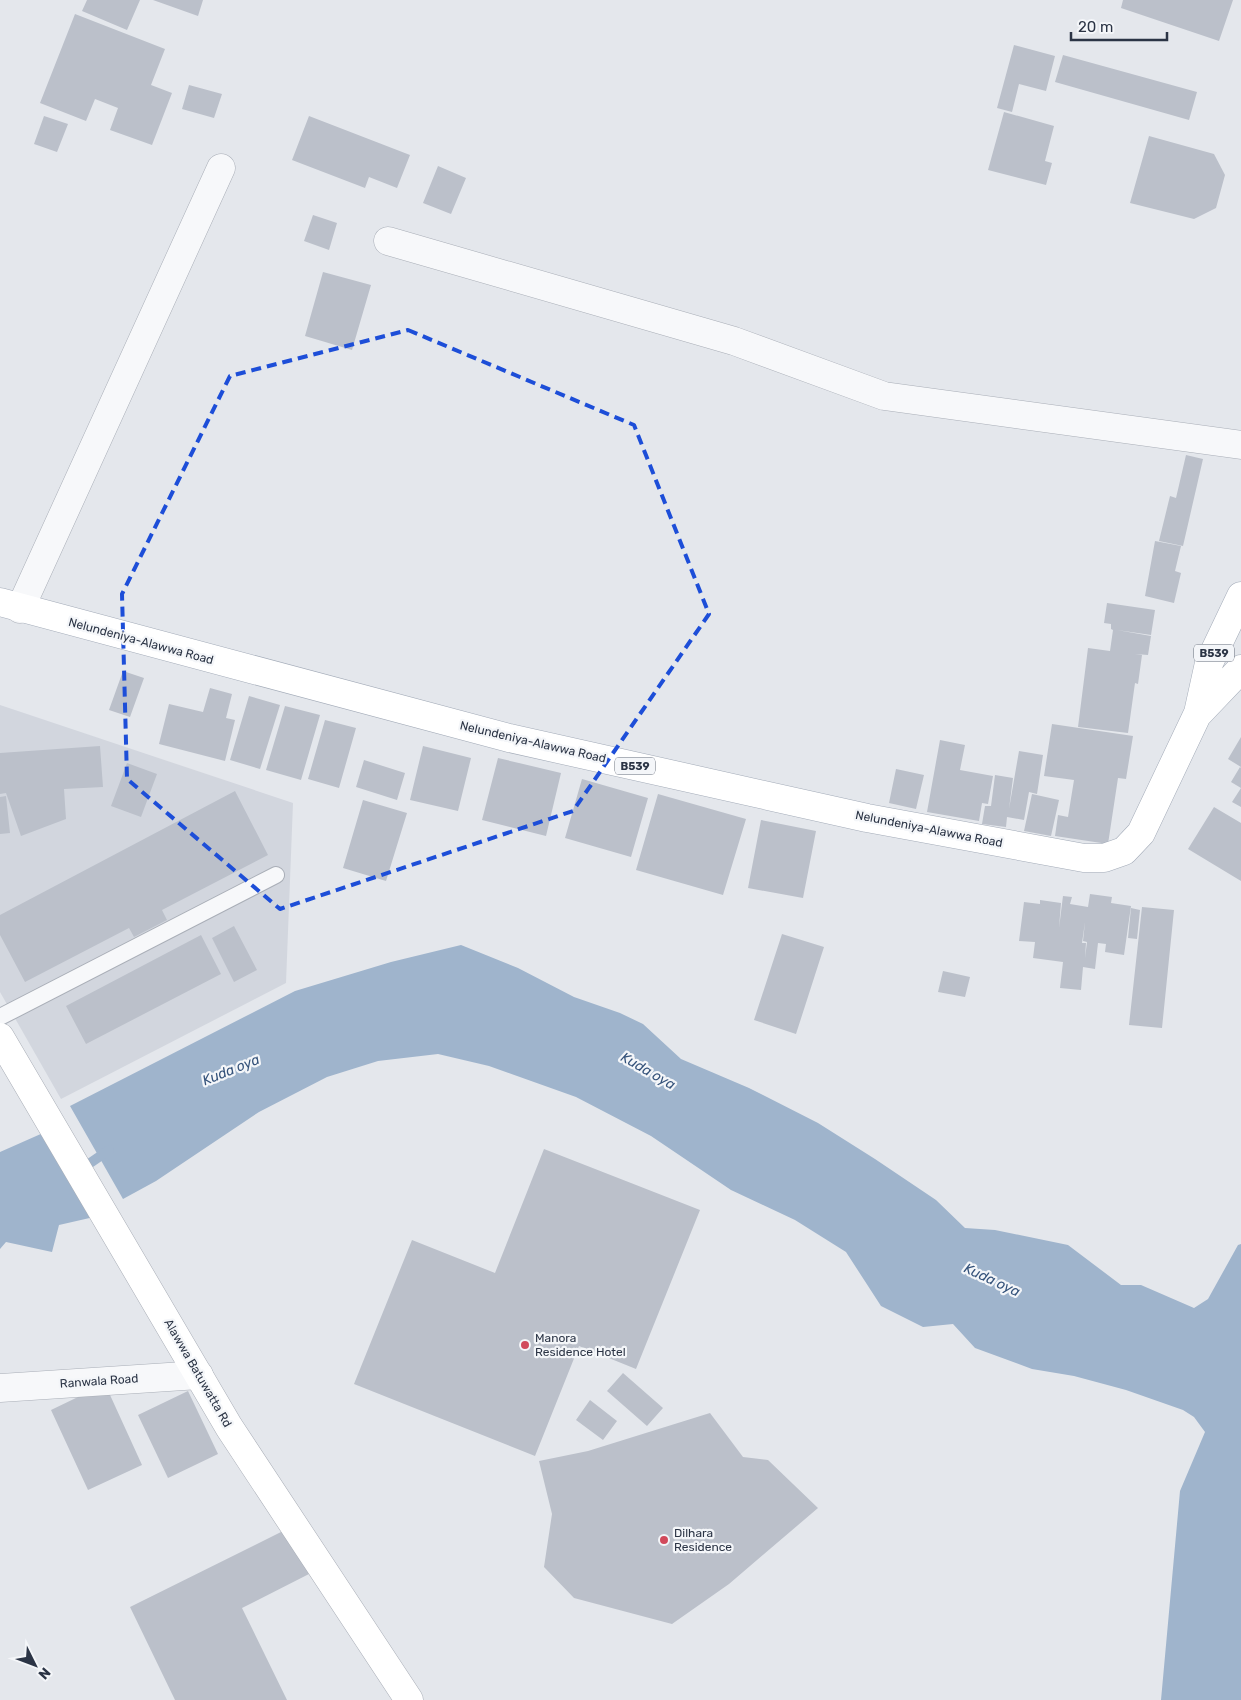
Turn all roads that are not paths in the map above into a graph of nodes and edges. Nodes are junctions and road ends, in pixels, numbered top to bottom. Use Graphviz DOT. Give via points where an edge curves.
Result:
graph roads {
  1 [pos="221,168"];
  2 [pos="388,241"];
  3 [pos="1241,445"];
  4 [pos="1241,596"];
  5 [pos="10,605"];
  6 [pos="1241,668"];
  7 [pos="1198,713"];
  8 [pos="276,875"];
  9 [pos="0,1017"];
  10 [pos="0,1037"];
  11 [pos="199,1375"];
  12 [pos="0,1388"];
  13 [pos="409,1700"];
  1 -- 5 [label="street"];
  2 -- 3 [label="street" via="734,341 884,396"];
  4 -- 7 [label="main road, Nelundeniya-Alawwa Road / B539" via="1209,663"];
  5 -- 7 [label="main road, Nelundeniya-Alawwa Road / B539" via="508,738 867,818 1084,858 1104,858 1124,851 1141,833"];
  6 -- 7 [label="main road, Nelundeniya-Alawwa Road / B539"];
  8 -- 9 [label="lane"];
  10 -- 11 [label="main road, Alawwa Batuwatta Rd"];
  11 -- 12 [label="street, Ranwala Road"];
  11 -- 13 [label="main road, Alawwa Batuwatta Rd" via="229,1427"];
}
